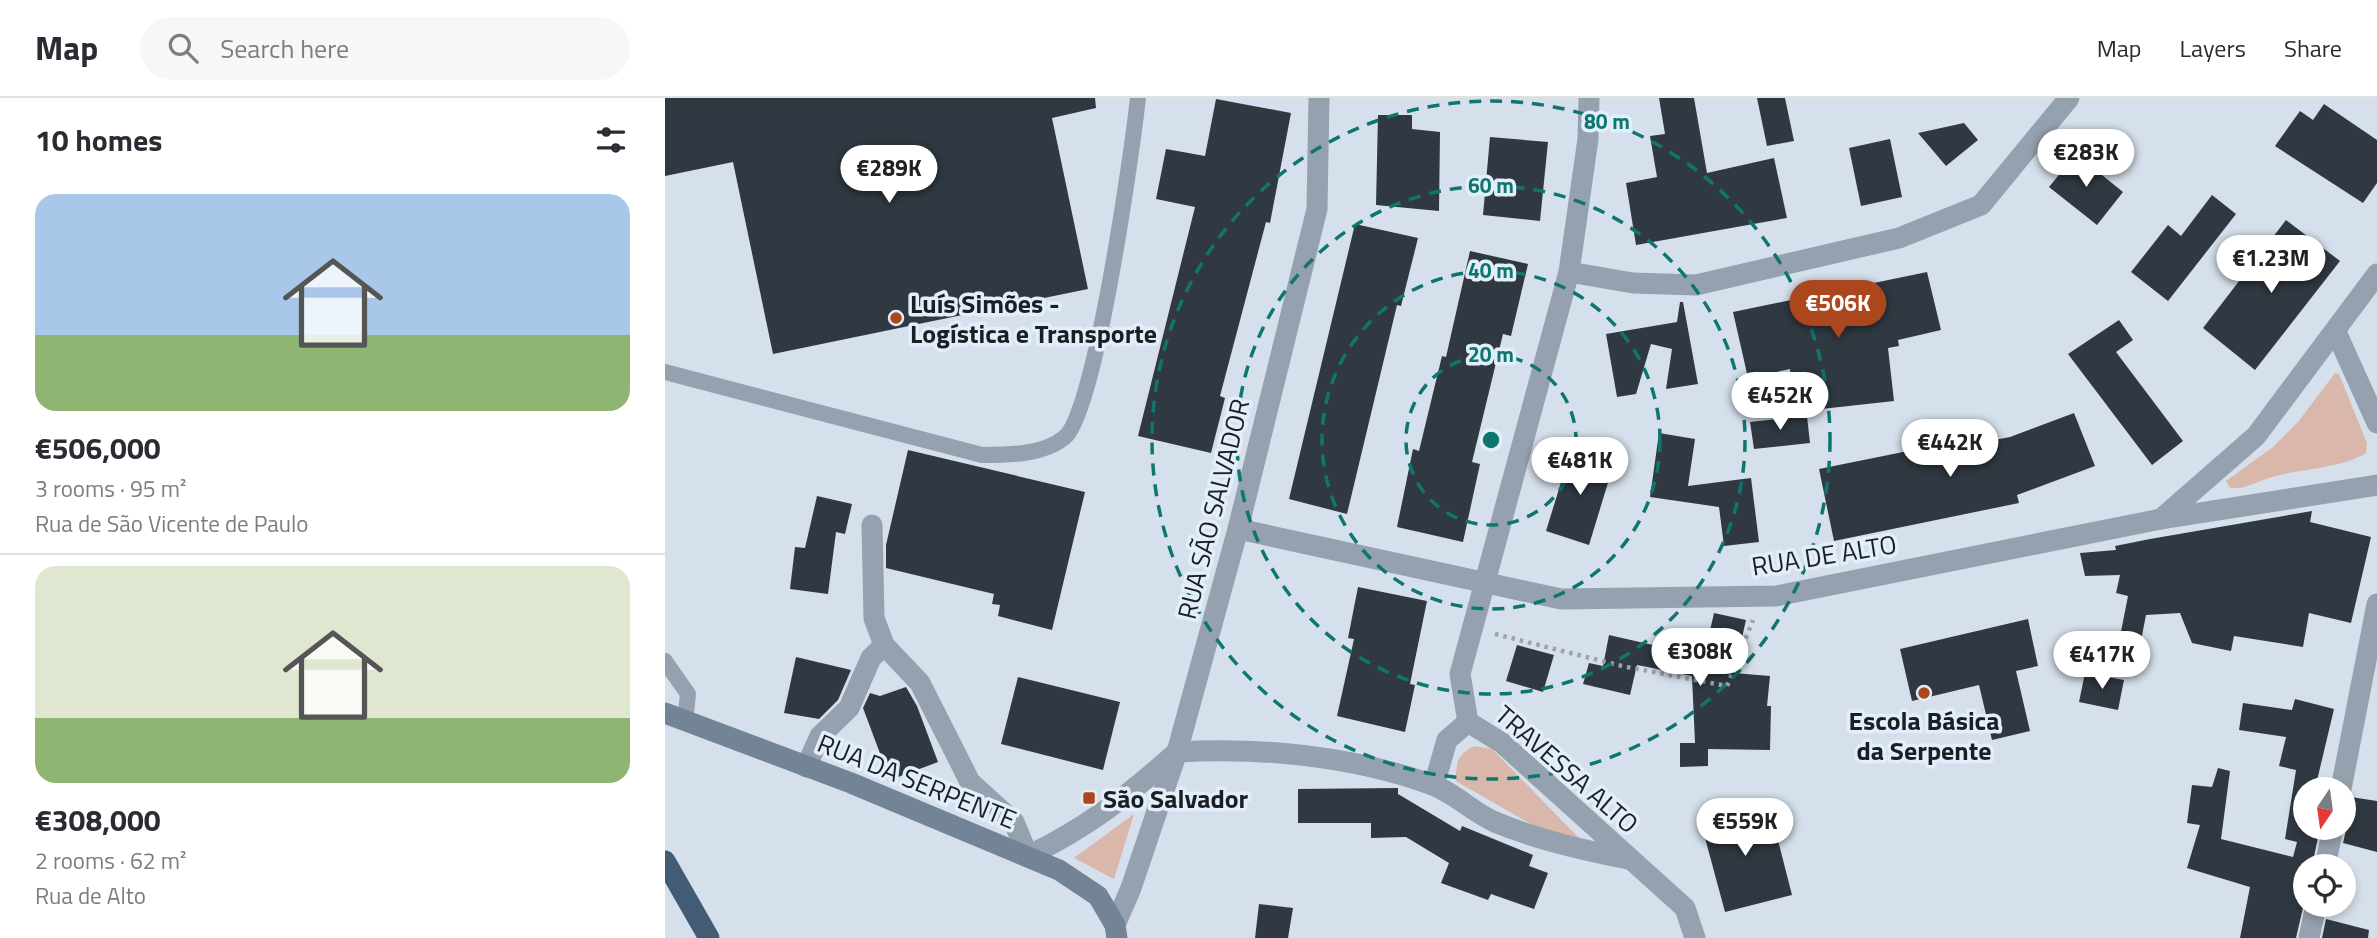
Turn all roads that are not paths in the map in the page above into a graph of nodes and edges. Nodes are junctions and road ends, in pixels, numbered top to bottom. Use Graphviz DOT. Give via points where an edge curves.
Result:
graph roads {
  1 [pos="1138,98"];
  2 [pos="1319,98"];
  3 [pos="1590,98"];
  4 [pos="2069,98"];
  5 [pos="1569,272"];
  6 [pos="2377,274"];
  7 [pos="2336,332"];
  8 [pos="665,372"];
  9 [pos="2377,423"];
  10 [pos="2377,485"];
  11 [pos="2161,519"];
  12 [pos="872,525"];
  13 [pos="1238,530"];
  14 [pos="1483,580"];
  15 [pos="2377,604"];
  16 [pos="884,645"];
  17 [pos="665,661"];
  18 [pos="675,717"];
  19 [pos="1468,722"];
  20 [pos="1177,752"];
  21 [pos="806,767"];
  22 [pos="2342,777"];
  23 [pos="1434,785"];
  24 [pos="1028,856"];
  25 [pos="1630,860"];
  26 [pos="665,862"];
  27 [pos="2313,917"];
  28 [pos="1116,931"];
  29 [pos="709,938"];
  30 [pos="1695,938"];
  31 [pos="2309,938"];
  1 -- 8 [label="lane" via="1111,271 1082,408 1065,437 1025,454 982,456"];
  2 -- 13 [label="street, RUA SÃO SALVADOR" via="1317,209"];
  3 -- 5 [label="street, TRAVESSA ALTO"];
  4 -- 5 [label="street" via="1980,205 1899,238 1696,285 1633,283"];
  5 -- 14 [label="street, TRAVESSA ALTO"];
  6 -- 7 [label="street"];
  7 -- 9 [label="street"];
  7 -- 11 [label="street" via="2256,436"];
  10 -- 11 [label="street, RUA DE ALTO"];
  11 -- 14 [label="street, RUA DE ALTO" via="1763,597 1561,599"];
  12 -- 16 [label="street" via="874,618"];
  13 -- 14 [label="street, RUA DE ALTO"];
  13 -- 20 [label="street, RUA SÃO SALVADOR"];
  14 -- 19 [label="street, TRAVESSA ALTO" via="1460,674"];
  15 -- 22 [label="street"];
  16 -- 21 [label="street" via="871,658 849,708 820,736"];
  16 -- 24 [label="street" via="920,684 970,782 1014,822"];
  17 -- 18 [label="lane" via="688,694"];
  18 -- 21 [label="street, RUA DA SERPENTE"];
  19 -- 23 [label="street, TRAVESSA ALTO" via="1447,740"];
  19 -- 25 [label="street, TRAVESSA ALTO" via="1502,743"];
  20 -- 23 [label="street" via="1220,749 1362,763"];
  20 -- 24 [label="street" via="1122,801 1076,832"];
  20 -- 28 [label="street, RUA SÃO SALVADOR"];
  21 -- 24 [label="street, RUA DA SERPENTE"];
  23 -- 25 [label="street" via="1492,821 1563,846"];
  24 -- 28 [label="street, RUA DA SERPENTE" via="1098,896"];
  25 -- 30 [label="street, TRAVESSA ALTO" via="1685,908"];
  26 -- 29 [label="highway"];
  27 -- 31 [label="street"];
}
